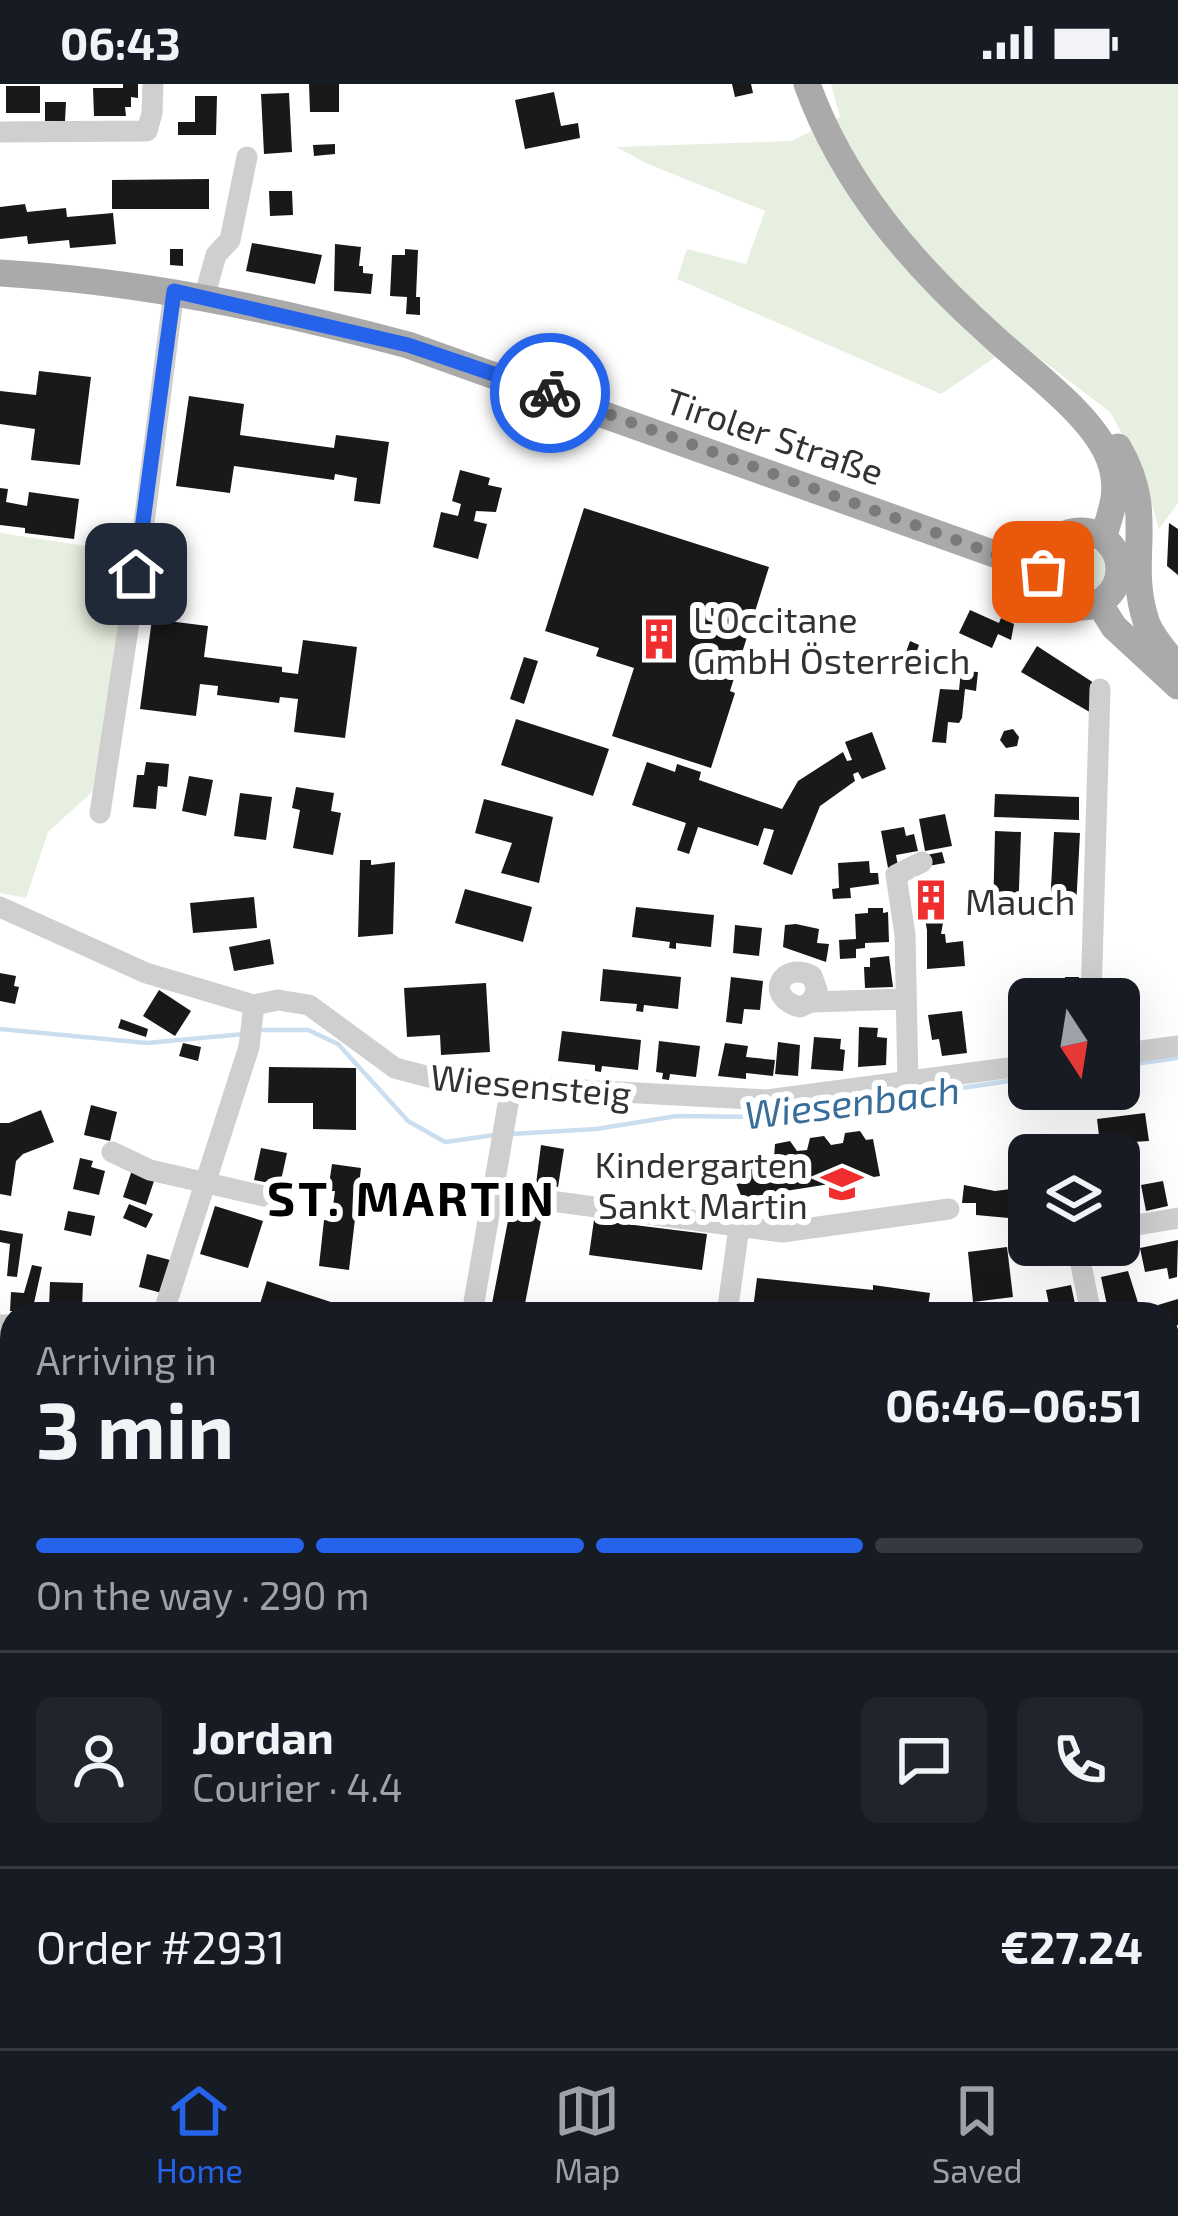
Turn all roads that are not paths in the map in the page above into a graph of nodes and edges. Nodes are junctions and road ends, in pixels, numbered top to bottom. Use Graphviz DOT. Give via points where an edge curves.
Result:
graph roads {
  1 [pos="153,84"];
  2 [pos="807,84"];
  3 [pos="0,132"];
  4 [pos="247,157"];
  5 [pos="0,273"];
  6 [pos="174,291"];
  7 [pos="204,298"];
  8 [pos="1069,406"];
  9 [pos="1103,538"];
  10 [pos="1043,564"];
  11 [pos="1099,603"];
  12 [pos="1178,667"];
  13 [pos="1178,686"];
  14 [pos="1100,688"];
  15 [pos="100,813"];
  16 [pos="922,862"];
  17 [pos="0,907"];
  18 [pos="1092,978"];
  19 [pos="905,999"];
  20 [pos="811,1001"];
  21 [pos="254,1013"];
  22 [pos="1178,1046"];
  23 [pos="1140,1051"];
  24 [pos="1008,1068"];
  25 [pos="908,1084"];
  26 [pos="511,1087"];
  27 [pos="112,1153"];
  28 [pos="206,1183"];
  29 [pos="491,1193"];
  30 [pos="281,1200"];
  31 [pos="949,1209"];
  32 [pos="1178,1218"];
  33 [pos="1140,1224"];
  34 [pos="739,1227"];
  35 [pos="1081,1266"];
  36 [pos="168,1302"];
  37 [pos="474,1302"];
  38 [pos="729,1302"];
  39 [pos="1089,1302"];
  1 -- 3 [label="street" via="147,131"];
  2 -- 8 [label="main road" via="860,191 928,275"];
  4 -- 7 [label="street" via="230,240 216,254"];
  5 -- 6 [label="main road, Tiroler Straße"];
  6 -- 7 [label="main road, Tiroler Straße"];
  6 -- 15 [label="street"];
  7 -- 10 [label="main road, Tiroler Straße" via="408,345 1003,557"];
  8 -- 9 [label="main road" via="1108,454 1115,478 1116,504"];
  8 -- 12 [label="main road" via="1082,404 1102,421 1134,476 1147,625"];
  9 -- 10 [label="main road" via="1068,533"];
  9 -- 11 [label="main road" via="1119,569"];
  10 -- 11 [label="main road" via="1048,588 1063,602"];
  11 -- 13 [label="main road"];
  14 -- 18 [label="street"];
  16 -- 19 [label="street" via="896,875"];
  17 -- 21 [label="street, Wiesensteig"];
  19 -- 20 [label="street"];
  19 -- 25 [label="street"];
  21 -- 26 [label="street, Wiesensteig" via="278,1000 309,1005 395,1068"];
  21 -- 28 [label="street"];
  22 -- 23 [label="street"];
  24 -- 25 [label="street, Wiesensteig"];
  25 -- 26 [label="street, Wiesensteig" via="767,1100"];
  26 -- 29 [label="street"];
  27 -- 28 [label="street"];
  28 -- 30 [label="street"];
  28 -- 36 [label="street"];
  29 -- 34 [label="street"];
  29 -- 37 [label="street"];
  31 -- 34 [label="street" via="782,1232"];
  32 -- 33 [label="street"];
  34 -- 38 [label="street"];
  35 -- 39 [label="street"];
}
